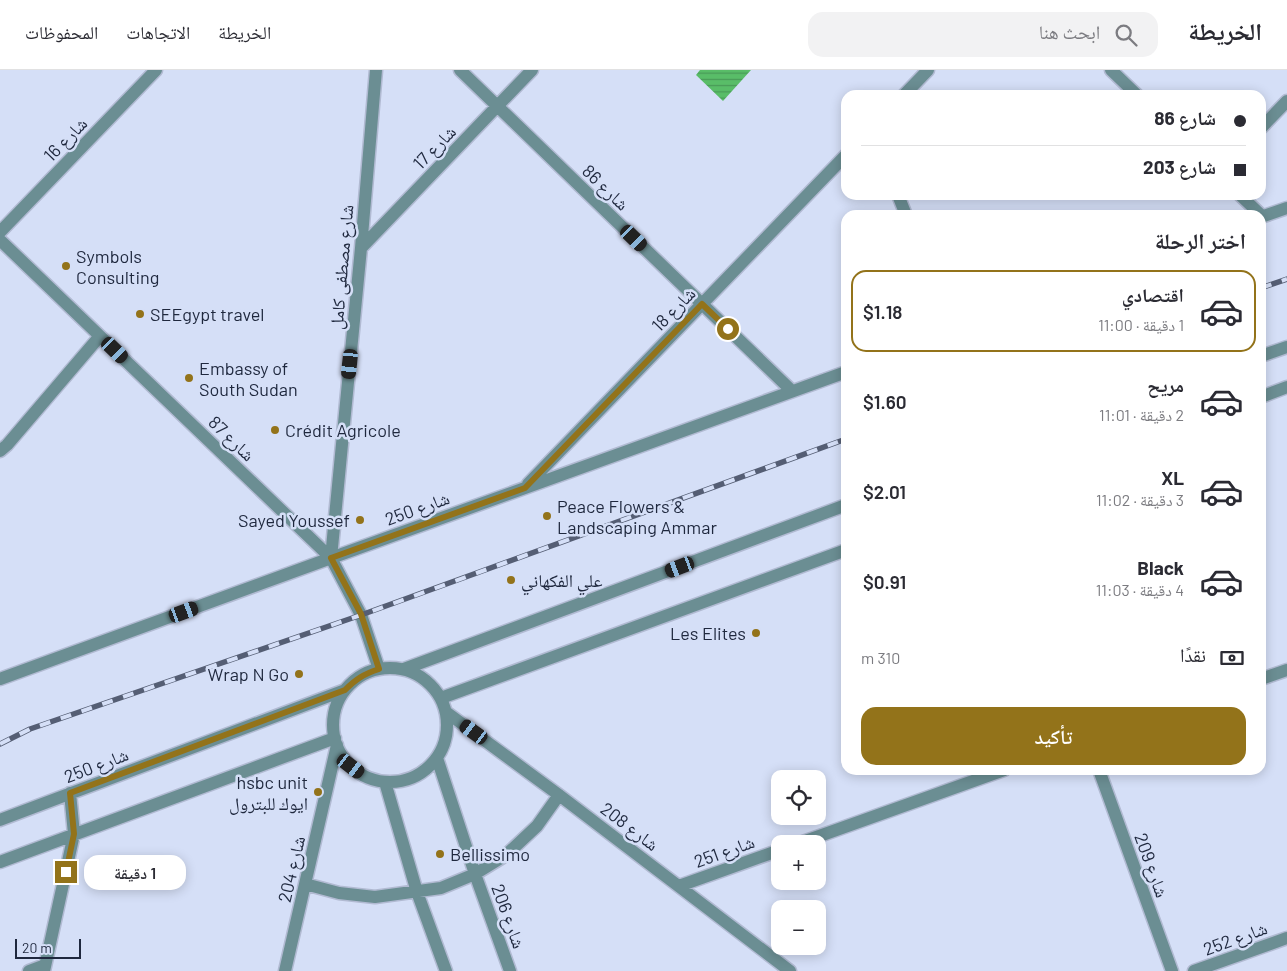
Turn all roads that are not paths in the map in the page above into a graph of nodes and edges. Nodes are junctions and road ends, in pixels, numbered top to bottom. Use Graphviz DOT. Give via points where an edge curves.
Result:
graph roads {
  1 [pos="156,70"];
  2 [pos="376,70"];
  3 [pos="460,70"];
  4 [pos="532,70"];
  5 [pos="928,70"];
  6 [pos="1111,70"];
  7 [pos="909,90"];
  8 [pos="1132,90"];
  9 [pos="1287,101"];
  10 [pos="497,106"];
  11 [pos="1266,123"];
  12 [pos="841,160"];
  13 [pos="1245,200"];
  14 [pos="1287,208"];
  15 [pos="1255,210"];
  16 [pos="1266,214"];
  17 [pos="0,232"];
  18 [pos="0,240"];
  19 [pos="361,248"];
  20 [pos="702,304"];
  21 [pos="100,336"];
  22 [pos="1287,347"];
  23 [pos="1266,354"];
  24 [pos="841,374"];
  25 [pos="1287,387"];
  26 [pos="792,391"];
  27 [pos="1266,395"];
  28 [pos="0,451"];
  29 [pos="525,488"];
  30 [pos="841,507"];
  31 [pos="841,552"];
  32 [pos="331,558"];
  33 [pos="379,669"];
  34 [pos="404,669"];
  35 [pos="1287,670"];
  36 [pos="1266,677"];
  37 [pos="0,679"];
  38 [pos="345,690"];
  39 [pos="441,698"];
  40 [pos="446,712"];
  41 [pos="336,741"];
  42 [pos="437,758"];
  43 [pos="990,775"];
  44 [pos="1101,775"];
  45 [pos="385,782"];
  46 [pos="70,793"];
  47 [pos="559,795"];
  48 [pos="0,820"];
  49 [pos="74,834"];
  50 [pos="822,835"];
  51 [pos="771,853"];
  52 [pos="0,862"];
  53 [pos="474,874"];
  54 [pos="305,884"];
  55 [pos="679,886"];
  56 [pos="417,892"];
  57 [pos="1287,938"];
  58 [pos="45,968"];
  59 [pos="29,971"];
  60 [pos="285,971"];
  61 [pos="446,971"];
  62 [pos="510,971"];
  63 [pos="790,971"];
  64 [pos="1172,971"];
  65 [pos="1194,971"];
  1 -- 17 [label="street, شارع 16"];
  2 -- 19 [label="street, شارع مصطفى كامل"];
  3 -- 10 [label="street, شارع 86"];
  4 -- 10 [label="street, شارع 17"];
  5 -- 7 [label="street"];
  6 -- 8 [label="street"];
  9 -- 11 [label="street"];
  10 -- 19 [label="street, شارع 17"];
  10 -- 20 [label="street, شارع 86"];
  12 -- 20 [label="street, شارع 18"];
  13 -- 15 [label="street"];
  14 -- 16 [label="street"];
  18 -- 21 [label="street, شارع 87"];
  19 -- 32 [label="street, شارع مصطفى كامل"];
  20 -- 26 [label="street, شارع 86"];
  20 -- 29 [label="street, شارع 18"];
  21 -- 28 [label="street"];
  21 -- 32 [label="street, شارع 87"];
  22 -- 23 [label="street"];
  24 -- 26 [label="street, شارع 250"];
  25 -- 27 [label="street"];
  26 -- 29 [label="street, شارع 250"];
  29 -- 32 [label="street, شارع 250"];
  30 -- 34 [label="street"];
  31 -- 39 [label="street"];
  32 -- 33 [label="street, شارع 87" via="361,614"];
  32 -- 37 [label="street, شارع 250"];
  33 -- 34 [label="street"];
  33 -- 38 [label="street" via="366,673"];
  34 -- 39 [label="street" via="422,677"];
  35 -- 36 [label="street"];
  38 -- 41 [label="street" via="337,705 334,722"];
  38 -- 46 [label="street, شارع 250"];
  39 -- 40 [label="street"];
  40 -- 42 [label="street" via="446,736"];
  40 -- 47 [label="street, شارع 208"];
  41 -- 45 [label="street" via="351,766 361,774"];
  41 -- 49 [label="street"];
  41 -- 54 [label="street, شارع 204"];
  42 -- 45 [label="street" via="414,777"];
  42 -- 53 [label="street, شارع 206"];
  43 -- 50 [label="street"];
  44 -- 64 [label="street, شارع 209"];
  45 -- 56 [label="street"];
  46 -- 48 [label="street, شارع 250"];
  46 -- 49 [label="street"];
  47 -- 53 [label="street" via="537,826 506,854"];
  47 -- 55 [label="street, شارع 208"];
  49 -- 52 [label="street"];
  49 -- 58 [label="street"];
  51 -- 55 [label="street, شارع 251"];
  53 -- 56 [label="street" via="441,888"];
  53 -- 62 [label="street, شارع 206"];
  54 -- 56 [label="street" via="339,894 375,897"];
  54 -- 60 [label="street, شارع 204"];
  55 -- 63 [label="street, شارع 208"];
  56 -- 61 [label="street"];
  57 -- 65 [label="street, شارع 252"];
  58 -- 59 [label="street"];
}
